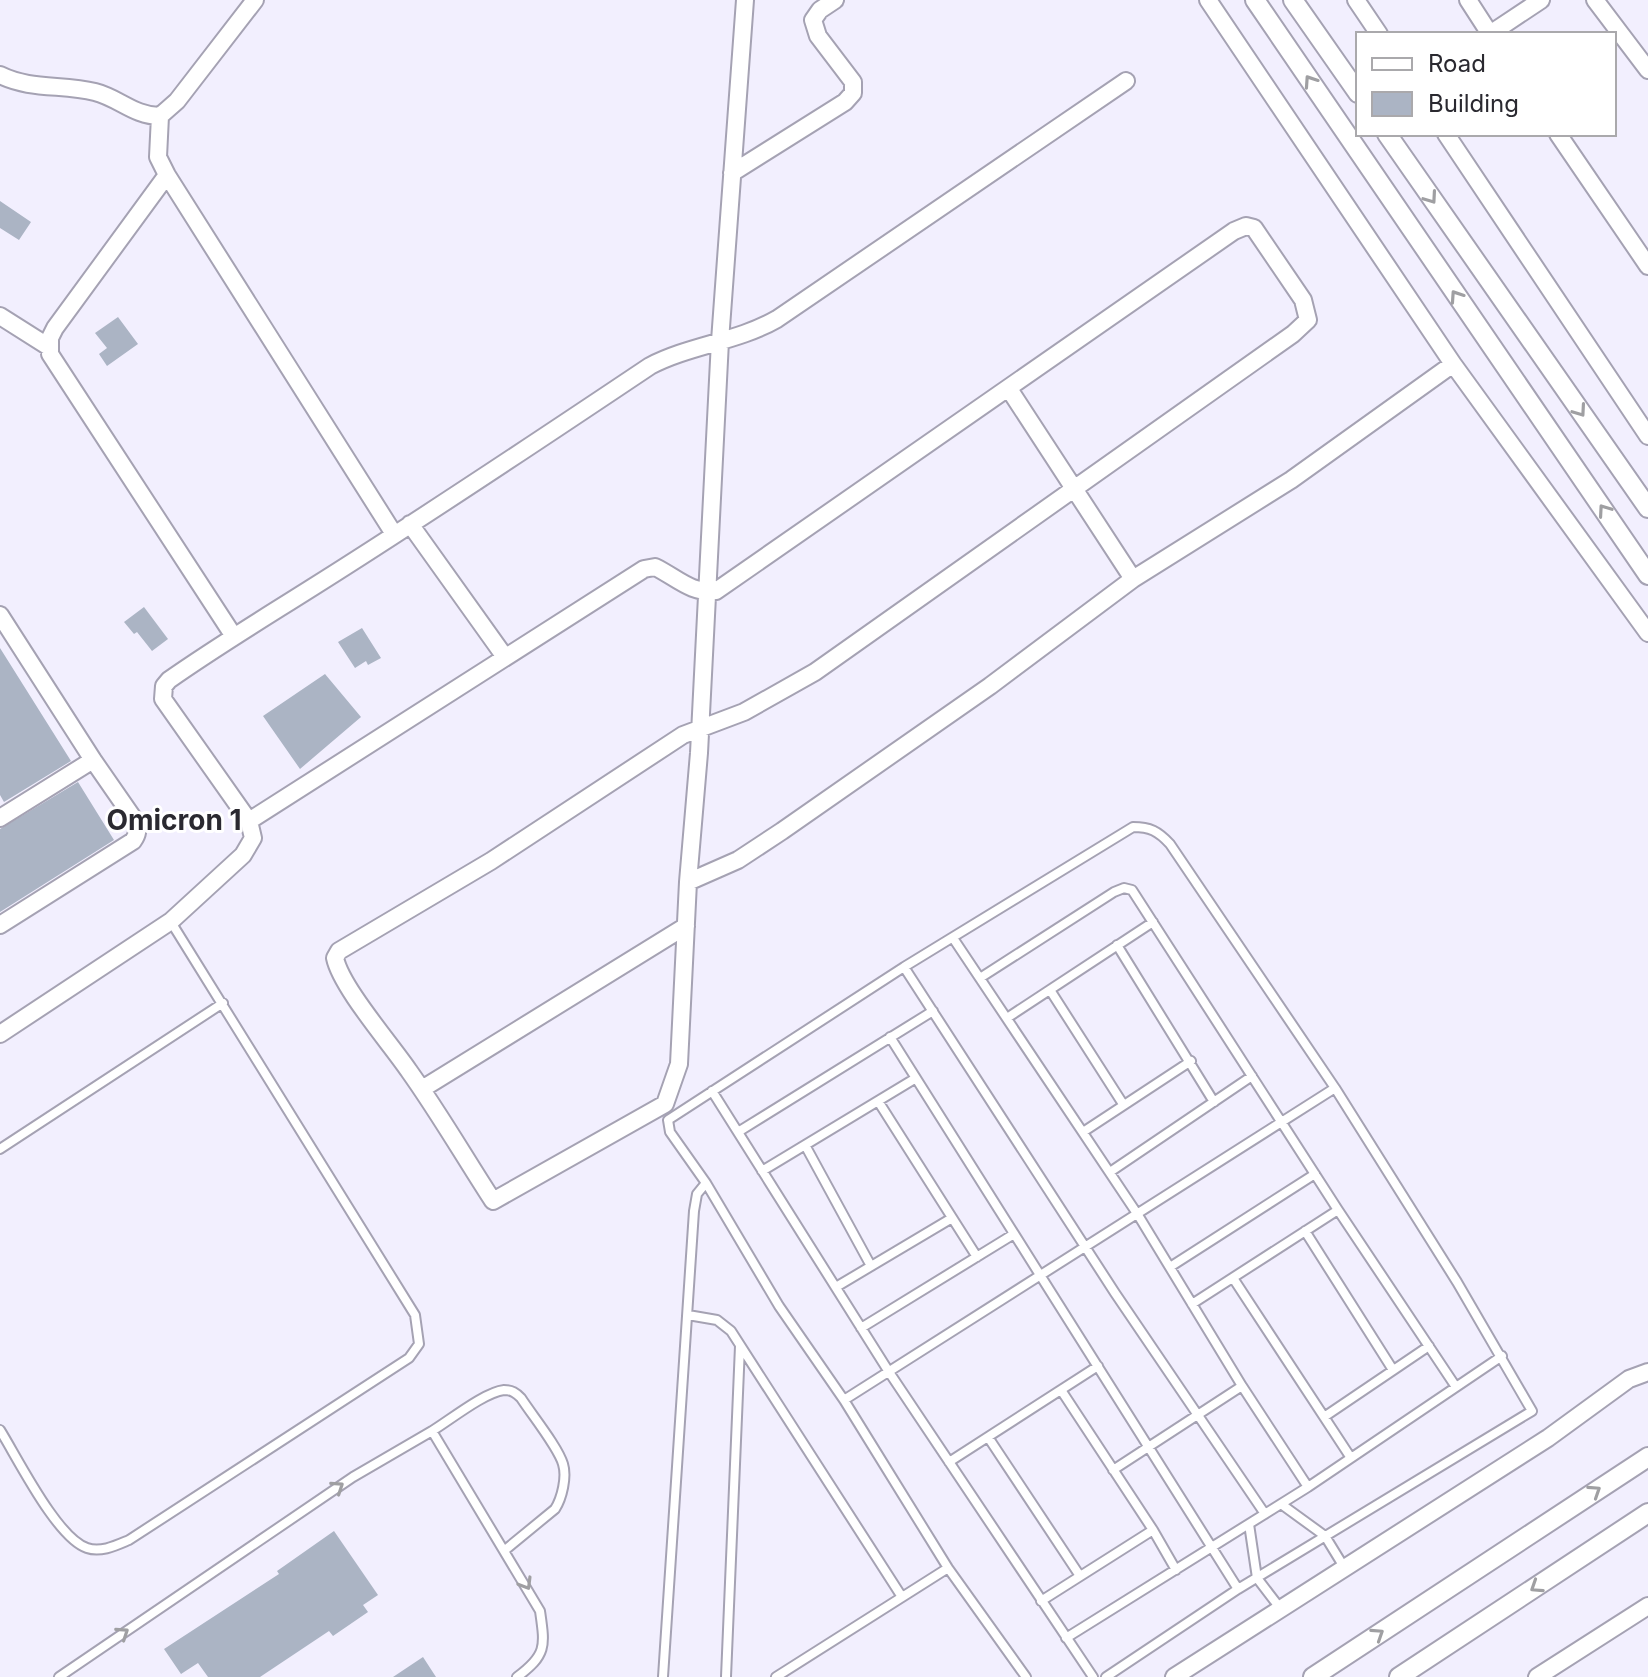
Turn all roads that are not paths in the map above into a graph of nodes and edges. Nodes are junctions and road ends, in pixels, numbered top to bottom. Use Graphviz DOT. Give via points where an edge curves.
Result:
graph roads {
  1 [pos="255,0"];
  2 [pos="745,0"];
  3 [pos="835,0"];
  4 [pos="1208,0"];
  5 [pos="1255,0"];
  6 [pos="1293,0"];
  7 [pos="1356,0"];
  8 [pos="1468,0"];
  9 [pos="1541,0"];
  10 [pos="1595,0"];
  11 [pos="1378,32"];
  12 [pos="1489,32"];
  13 [pos="1493,32"];
  14 [pos="1648,70"];
  15 [pos="0,75"];
  16 [pos="1126,81"];
  17 [pos="1356,90"];
  18 [pos="160,116"];
  19 [pos="1388,136"];
  20 [pos="1447,136"];
  21 [pos="1559,136"];
  22 [pos="732,173"];
  23 [pos="167,175"];
  24 [pos="1648,266"];
  25 [pos="0,316"];
  26 [pos="720,341"];
  27 [pos="49,347"];
  28 [pos="1453,364"];
  29 [pos="1009,389"];
  30 [pos="1648,436"];
  31 [pos="1073,488"];
  32 [pos="1648,508"];
  33 [pos="410,524"];
  34 [pos="394,534"];
  35 [pos="1648,575"];
  36 [pos="1133,579"];
  37 [pos="706,592"];
  38 [pos="0,615"];
  39 [pos="1648,633"];
  40 [pos="233,635"];
  41 [pos="505,657"];
  42 [pos="698,728"];
  43 [pos="93,760"];
  44 [pos="1,814"];
  45 [pos="249,821"];
  46 [pos="688,882"];
  47 [pos="171,921"];
  48 [pos="1153,922"];
  49 [pos="0,925"];
  50 [pos="686,926"];
  51 [pos="953,938"];
  52 [pos="1117,945"];
  53 [pos="904,967"];
  54 [pos="980,978"];
  55 [pos="1050,990"];
  56 [pos="223,1003"];
  57 [pos="933,1011"];
  58 [pos="1007,1018"];
  59 [pos="0,1034"];
  60 [pos="890,1037"];
  61 [pos="1191,1061"];
  62 [pos="1252,1076"];
  63 [pos="916,1078"];
  64 [pos="1335,1088"];
  65 [pos="422,1089"];
  66 [pos="712,1091"];
  67 [pos="878,1101"];
  68 [pos="1214,1102"];
  69 [pos="1123,1104"];
  70 [pos="1282,1122"];
  71 [pos="738,1132"];
  72 [pos="1083,1132"];
  73 [pos="805,1145"];
  74 [pos="0,1149"];
  75 [pos="762,1171"];
  76 [pos="1110,1172"];
  77 [pos="1315,1174"];
  78 [pos="706,1183"];
  79 [pos="1338,1210"];
  80 [pos="1138,1215"];
  81 [pos="952,1218"];
  82 [pos="1305,1231"];
  83 [pos="1014,1234"];
  84 [pos="1088,1247"];
  85 [pos="977,1257"];
  86 [pos="871,1266"];
  87 [pos="1170,1267"];
  88 [pos="1041,1277"];
  89 [pos="1233,1278"];
  90 [pos="836,1287"];
  91 [pos="1192,1304"];
  92 [pos="688,1315"];
  93 [pos="861,1328"];
  94 [pos="740,1346"];
  95 [pos="1429,1346"];
  96 [pos="1502,1356"];
  97 [pos="1098,1366"];
  98 [pos="1393,1370"];
  99 [pos="889,1372"];
  100 [pos="1648,1372"];
  101 [pos="1242,1386"];
  102 [pos="1456,1387"];
  103 [pos="1061,1390"];
  104 [pos="844,1400"];
  105 [pos="1198,1417"];
  106 [pos="1324,1417"];
  107 [pos="0,1430"];
  108 [pos="432,1431"];
  109 [pos="988,1437"];
  110 [pos="1149,1447"];
  111 [pos="1648,1457"];
  112 [pos="1351,1458"];
  113 [pos="949,1462"];
  114 [pos="1113,1470"];
  115 [pos="1308,1487"];
  116 [pos="1281,1504"];
  117 [pos="1648,1513"];
  118 [pos="1265,1514"];
  119 [pos="1249,1524"];
  120 [pos="1153,1530"];
  121 [pos="1325,1536"];
  122 [pos="1212,1548"];
  123 [pos="505,1550"];
  124 [pos="1344,1567"];
  125 [pos="948,1568"];
  126 [pos="1176,1570"];
  127 [pos="1080,1576"];
  128 [pos="1257,1578"];
  129 [pos="1238,1589"];
  130 [pos="902,1597"];
  131 [pos="1041,1601"];
  132 [pos="1648,1606"];
  133 [pos="1280,1608"];
  134 [pos="1066,1638"];
  135 [pos="59,1677"];
  136 [pos="517,1677"];
  137 [pos="663,1677"];
  138 [pos="726,1677"];
  139 [pos="776,1677"];
  140 [pos="1026,1677"];
  141 [pos="1093,1677"];
  142 [pos="1106,1677"];
  143 [pos="1174,1677"];
  144 [pos="1313,1677"];
  145 [pos="1399,1677"];
  146 [pos="1537,1677"];
  1 -- 18 [label="street" via="185,92"];
  2 -- 22 [label="street"];
  3 -- 22 [label="street" via="813,20 818,36 853,82 853,93"];
  4 -- 28 [label="street"];
  35 -- 5 [label="street, one-way"];
  6 -- 17 [label="street"];
  7 -- 11 [label="street"];
  8 -- 12 [label="street"];
  9 -- 13 [label="street"];
  10 -- 14 [label="street"];
  15 -- 18 [label="street" via="17,82 93,91 136,112"];
  16 -- 26 [label="street" via="777,319"];
  18 -- 23 [label="street" via="158,157"];
  19 -- 32 [label="street, one-way"];
  20 -- 30 [label="street"];
  21 -- 24 [label="street"];
  22 -- 26 [label="street"];
  23 -- 27 [label="street" via="55,328"];
  23 -- 34 [label="street"];
  25 -- 27 [label="street"];
  26 -- 33 [label="street" via="650,366"];
  26 -- 37 [label="street"];
  27 -- 40 [label="street"];
  28 -- 36 [label="street" via="1291,480"];
  28 -- 39 [label="street"];
  29 -- 31 [label="street"];
  29 -- 31 [label="street" via="1246,226 1254,228 1303,300 1308,320 1293,334"];
  29 -- 37 [label="street" via="716,591"];
  31 -- 36 [label="street"];
  31 -- 42 [label="street" via="815,672 744,712"];
  33 -- 34 [label="street"];
  33 -- 41 [label="street"];
  34 -- 40 [label="street"];
  36 -- 46 [label="street" via="794,823 738,860"];
  37 -- 41 [label="street" via="655,567 644,569"];
  37 -- 42 [label="street"];
  38 -- 43 [label="street"];
  40 -- 45 [label="street" via="169,680 162,693"];
  41 -- 45 [label="street"];
  42 -- 46 [label="street"];
  42 -- 65 [label="street" via="445,890 339,951 336,966"];
  43 -- 44 [label="street"];
  43 -- 49 [label="street" via="136,822 137,835"];
  45 -- 47 [label="street" via="253,838 243,855"];
  46 -- 50 [label="street"];
  47 -- 56 [label="lane"];
  47 -- 59 [label="street"];
  48 -- 52 [label="lane"];
  48 -- 54 [label="lane" via="1132,890 1124,888"];
  48 -- 62 [label="lane"];
  50 -- 65 [label="street"];
  50 -- 65 [label="street" via="679,1064 665,1104 493,1201"];
  51 -- 53 [label="lane"];
  51 -- 54 [label="lane"];
  51 -- 64 [label="lane" via="1133,827 1148,827 1170,844"];
  52 -- 55 [label="lane"];
  52 -- 61 [label="lane"];
  53 -- 57 [label="lane"];
  53 -- 66 [label="lane"];
  54 -- 58 [label="lane"];
  55 -- 58 [label="lane"];
  55 -- 69 [label="lane"];
  56 -- 74 [label="lane"];
  56 -- 107 [label="lane" via="415,1315 419,1344 409,1358 129,1540 107,1548 88,1549 64,1534"];
  57 -- 60 [label="lane"];
  57 -- 84 [label="lane"];
  58 -- 72 [label="lane"];
  60 -- 63 [label="lane"];
  60 -- 71 [label="lane"];
  61 -- 68 [label="lane"];
  61 -- 69 [label="lane"];
  62 -- 68 [label="lane"];
  62 -- 70 [label="lane"];
  63 -- 67 [label="lane"];
  63 -- 83 [label="lane"];
  64 -- 70 [label="lane"];
  64 -- 96 [label="lane"];
  66 -- 71 [label="lane"];
  66 -- 78 [label="lane" via="671,1117 668,1126"];
  67 -- 73 [label="lane"];
  67 -- 81 [label="lane"];
  68 -- 76 [label="lane"];
  69 -- 72 [label="lane"];
  70 -- 77 [label="lane"];
  70 -- 80 [label="lane"];
  71 -- 75 [label="lane"];
  72 -- 76 [label="lane"];
  73 -- 75 [label="lane"];
  73 -- 86 [label="lane"];
  75 -- 90 [label="lane"];
  76 -- 80 [label="lane"];
  77 -- 79 [label="lane"];
  77 -- 87 [label="lane"];
  78 -- 92 [label="lane" via="695,1201"];
  78 -- 104 [label="lane" via="779,1306"];
  79 -- 82 [label="lane"];
  79 -- 95 [label="lane"];
  80 -- 84 [label="lane"];
  80 -- 87 [label="lane"];
  81 -- 85 [label="lane"];
  81 -- 86 [label="lane"];
  82 -- 89 [label="lane"];
  82 -- 98 [label="lane"];
  83 -- 85 [label="lane"];
  83 -- 88 [label="lane"];
  84 -- 88 [label="lane"];
  84 -- 105 [label="lane"];
  85 -- 93 [label="lane"];
  86 -- 90 [label="lane"];
  87 -- 91 [label="lane"];
  88 -- 97 [label="lane"];
  88 -- 99 [label="lane"];
  89 -- 91 [label="lane"];
  89 -- 106 [label="lane"];
  90 -- 93 [label="lane"];
  91 -- 101 [label="lane"];
  92 -- 94 [label="lane" via="725,1325"];
  92 -- 137 [label="lane"];
  93 -- 99 [label="lane"];
  94 -- 130 [label="lane"];
  94 -- 138 [label="lane"];
  95 -- 98 [label="lane"];
  95 -- 102 [label="lane"];
  96 -- 102 [label="lane"];
  96 -- 121 [label="lane" via="1532,1411"];
  97 -- 103 [label="lane"];
  97 -- 110 [label="lane"];
  98 -- 106 [label="lane"];
  99 -- 104 [label="lane"];
  99 -- 113 [label="lane"];
  100 -- 124 [label="street" via="1629,1379 1548,1438"];
  101 -- 105 [label="lane"];
  101 -- 115 [label="lane"];
  102 -- 112 [label="lane"];
  103 -- 109 [label="lane"];
  103 -- 114 [label="lane"];
  104 -- 125 [label="lane"];
  105 -- 110 [label="lane"];
  105 -- 118 [label="lane"];
  106 -- 112 [label="lane"];
  108 -- 123 [label="lane"];
  108 -- 123 [label="lane" via="492,1394 513,1391 563,1463 555,1509"];
  135 -- 108 [label="lane, one-way" via="353,1477"];
  109 -- 113 [label="lane"];
  109 -- 127 [label="lane"];
  110 -- 114 [label="lane"];
  110 -- 122 [label="lane"];
  144 -- 111 [label="street, one-way"];
  112 -- 115 [label="lane"];
  113 -- 131 [label="lane"];
  114 -- 120 [label="lane"];
  115 -- 116 [label="lane"];
  116 -- 118 [label="lane"];
  116 -- 121 [label="lane"];
  117 -- 145 [label="street, one-way"];
  118 -- 119 [label="lane"];
  119 -- 122 [label="lane"];
  119 -- 128 [label="lane"];
  120 -- 126 [label="lane"];
  120 -- 127 [label="lane"];
  121 -- 124 [label="lane"];
  121 -- 128 [label="lane"];
  122 -- 126 [label="lane"];
  122 -- 129 [label="lane"];
  123 -- 136 [label="lane, one-way" via="540,1611 544,1640 537,1663"];
  124 -- 133 [label="street"];
  125 -- 130 [label="lane"];
  125 -- 140 [label="lane"];
  126 -- 134 [label="lane"];
  127 -- 131 [label="lane"];
  128 -- 129 [label="lane"];
  128 -- 133 [label="lane"];
  129 -- 142 [label="lane"];
  130 -- 139 [label="lane"];
  131 -- 134 [label="lane"];
  132 -- 146 [label="street"];
  133 -- 143 [label="street"];
  134 -- 141 [label="lane"];
}
